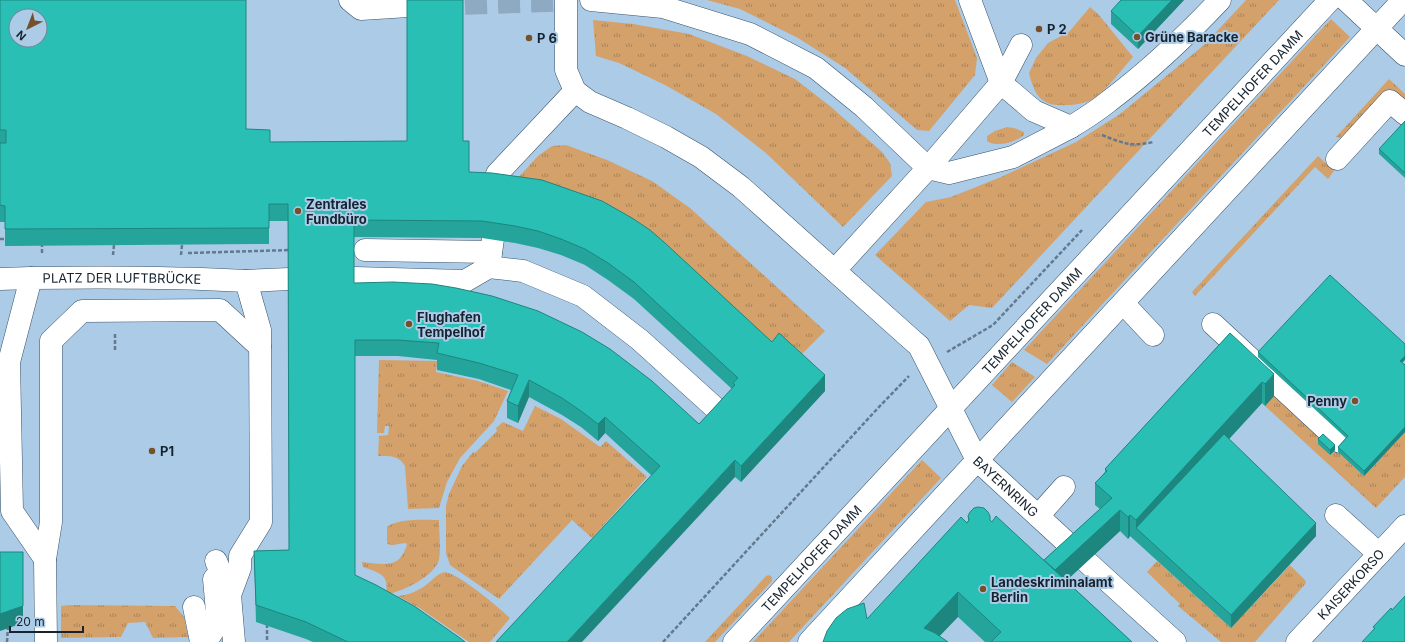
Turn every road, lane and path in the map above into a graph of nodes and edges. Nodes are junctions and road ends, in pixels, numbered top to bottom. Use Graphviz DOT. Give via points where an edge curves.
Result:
graph roads {
  1 [pos="350,0"];
  2 [pos="566,0"];
  3 [pos="591,0"];
  4 [pos="970,0"];
  5 [pos="1220,0"];
  6 [pos="1330,0"];
  7 [pos="1346,0"];
  8 [pos="1403,0"];
  9 [pos="408,6"];
  10 [pos="1377,28"];
  11 [pos="1021,45"];
  12 [pos="1405,55"];
  13 [pos="1001,83"];
  14 [pos="575,91"];
  15 [pos="1405,114"];
  16 [pos="1071,127"];
  17 [pos="1153,142"];
  18 [pos="1337,159"];
  19 [pos="928,168"];
  20 [pos="492,189"];
  21 [pos="1085,226"];
  22 [pos="0,239"];
  23 [pos="12,239"];
  24 [pos="42,239"];
  25 [pos="114,245"];
  26 [pos="182,245"];
  27 [pos="42,246"];
  28 [pos="289,250"];
  29 [pos="294,250"];
  30 [pos="365,250"];
  31 [pos="181,253"];
  32 [pos="491,253"];
  33 [pos="113,254"];
  34 [pos="835,270"];
  35 [pos="31,278"];
  36 [pos="355,278"];
  37 [pos="0,279"];
  38 [pos="289,279"];
  39 [pos="246,281"];
  40 [pos="1123,304"];
  41 [pos="1213,324"];
  42 [pos="1153,335"];
  43 [pos="260,347"];
  44 [pos="954,347"];
  45 [pos="900,386"];
  46 [pos="713,406"];
  47 [pos="951,408"];
  48 [pos="1340,442"];
  49 [pos="977,460"];
  50 [pos="1064,487"];
  51 [pos="1336,515"];
  52 [pos="1038,516"];
  53 [pos="1405,526"];
  54 [pos="1379,554"];
  55 [pos="45,559"];
  56 [pos="230,595"];
  57 [pos="194,607"];
  58 [pos="266,618"];
  59 [pos="8,620"];
  60 [pos="7,642"];
  61 [pos="46,642"];
  62 [pos="201,642"];
  63 [pos="206,642"];
  64 [pos="234,642"];
  65 [pos="267,642"];
  66 [pos="663,642"];
  67 [pos="734,642"];
  68 [pos="809,642"];
  69 [pos="1174,642"];
  70 [pos="1297,642"];
  1 -- 9 [label="main road" via="361,9"];
  2 -- 14 [label="main road" via="566,70"];
  3 -- 19 [label="main road" via="663,7 750,34 816,68 864,108"];
  4 -- 13 [label="main road"];
  5 -- 16 [label="main road" via="1149,69 1108,102"];
  6 -- 47 [label="main road, TEMPELHOFER DAMM"];
  7 -- 10 [label="main road"];
  8 -- 10 [label="main road"];
  10 -- 12 [label="main road"];
  10 -- 40 [label="main road"];
  11 -- 13 [label="main road"];
  13 -- 16 [label="main road" via="1034,111"];
  13 -- 19 [label="main road"];
  14 -- 20 [label="main road" via="497,174"];
  14 -- 34 [label="main road, BAYERNRING" via="590,102 666,137 700,157 741,187"];
  15 -- 18 [label="main road" via="1390,101"];
  16 -- 17 [label="path" via="1091,130 1125,144 1140,145"];
  16 -- 19 [label="main road" via="1013,158 949,173"];
  19 -- 34 [label="main road"];
  21 -- 44 [label="path" via="993,325"];
  22 -- 23 [label="path"];
  24 -- 27 [label="path"];
  25 -- 33 [label="path"];
  26 -- 31 [label="path"];
  28 -- 29 [label="path"];
  30 -- 32 [label="main road"];
  32 -- 36 [label="main road" via="465,281"];
  32 -- 46 [label="main road" via="523,271 583,296 640,340"];
  34 -- 47 [label="main road, BAYERNRING" via="919,346"];
  35 -- 37 [label="main road"];
  35 -- 39 [label="main road, PLATZ DER LUFTBRÜCKE" via="152,277"];
  35 -- 55 [label="main road, PLATZ DER LUFTBRÜCKE" via="9,362 12,511"];
  38 -- 39 [label="main road, PLATZ DER LUFTBRÜCKE"];
  39 -- 43 [label="main road" via="260,330"];
  40 -- 42 [label="main road"];
  40 -- 49 [label="main road"];
  41 -- 48 [label="main road"];
  43 -- 55 [label="main road" via="220,310 82,311 51,341 51,522"];
  43 -- 56 [label="main road" via="261,522 240,556 240,568"];
  45 -- 66 [label="path"];
  47 -- 49 [label="main road, BAYERNRING"];
  47 -- 67 [label="main road, TEMPELHOFER DAMM"];
  49 -- 52 [label="main road, BAYERNRING"];
  49 -- 68 [label="main road"];
  50 -- 52 [label="main road"];
  51 -- 54 [label="main road"];
  52 -- 69 [label="main road, BAYERNRING"];
  53 -- 54 [label="main road, KAISERKORSO"];
  54 -- 70 [label="main road, KAISERKORSO"];
  55 -- 61 [label="main road"];
  56 -- 63 [label="main road" via="215,570 218,623"];
  56 -- 64 [label="main road"];
  57 -- 62 [label="main road"];
  58 -- 65 [label="path"];
  59 -- 60 [label="path"];
}
